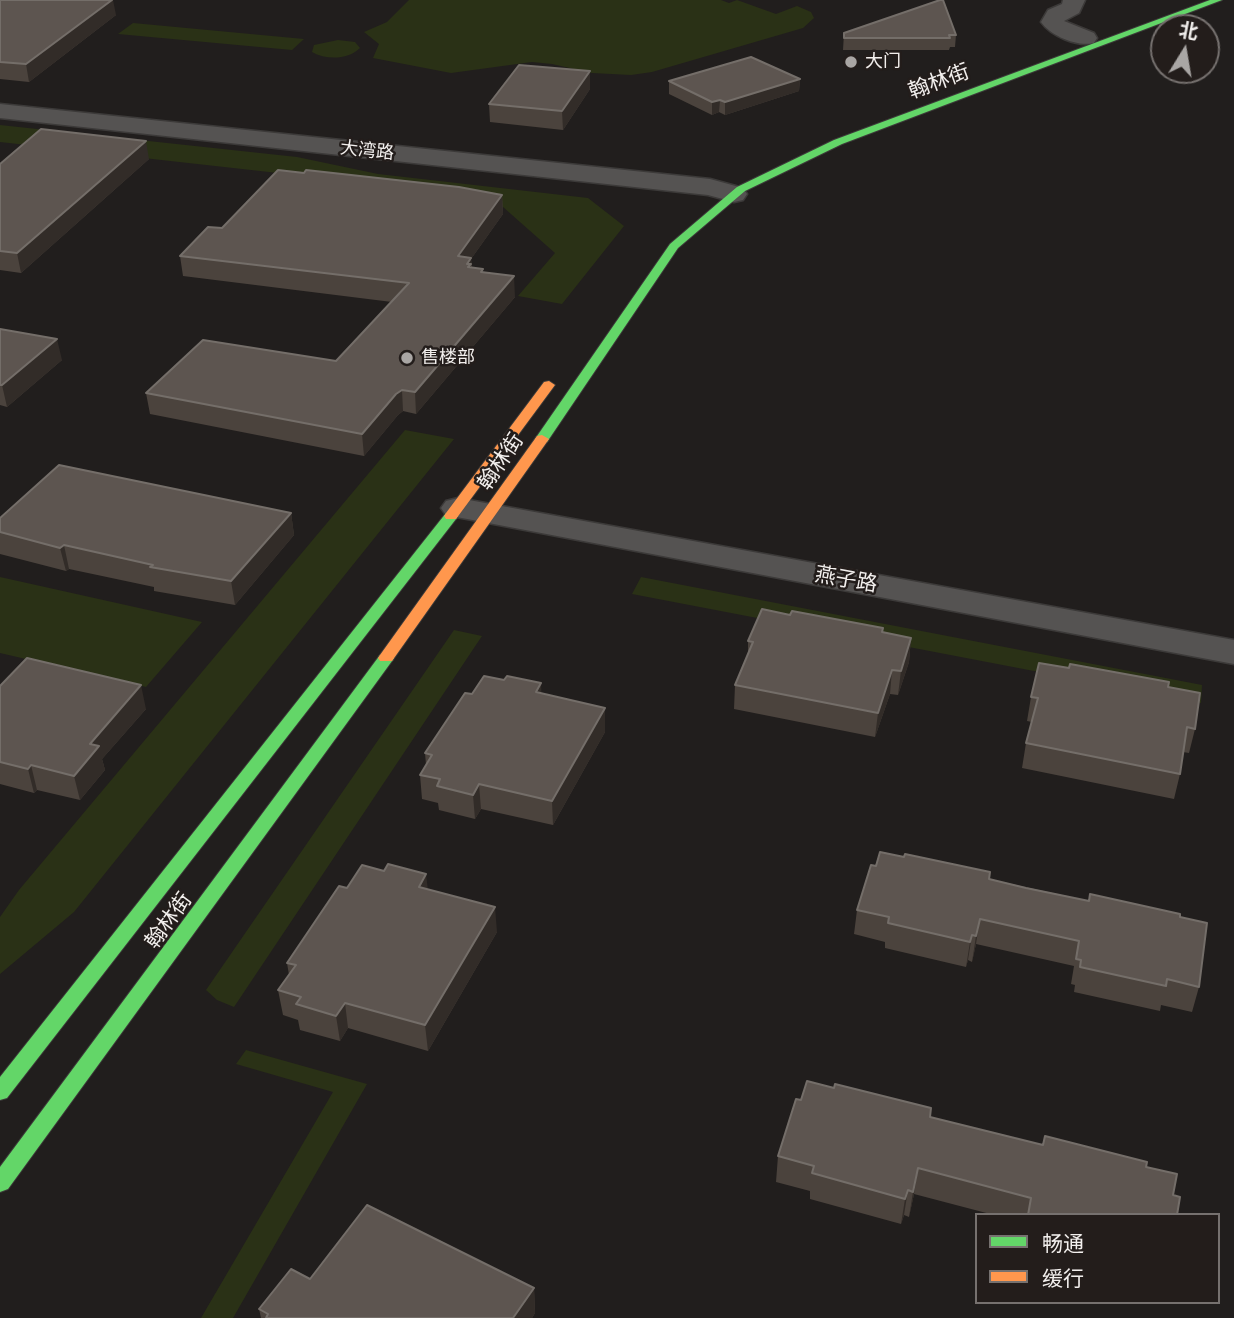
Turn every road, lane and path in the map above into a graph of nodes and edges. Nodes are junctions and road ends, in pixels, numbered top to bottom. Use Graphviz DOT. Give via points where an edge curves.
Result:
graph roads {
  1 [pos="1074,0"];
  2 [pos="1187,0"];
  3 [pos="1218,0"];
  4 [pos="1086,38"];
  5 [pos="0,111"];
  6 [pos="712,195"];
  7 [pos="563,367"];
  8 [pos="474,511"];
  9 [pos="1234,652"];
  10 [pos="0,1092"];
  11 [pos="0,1183"];
  1 -- 4 [label="street" via="1071,8 1052,22"];
  2 -- 4 [label="street, 翰林街"];
  3 -- 6 [label="street, 翰林街" via="838,142 741,188"];
  4 -- 6 [label="street, 翰林街" via="807,142"];
  5 -- 6 [label="street, 大湾路"];
  6 -- 8 [label="street, 翰林街"];
  7 -- 8 [label="street, 翰林街"];
  8 -- 9 [label="street, 燕子路"];
  8 -- 10 [label="street, 翰林街"];
  8 -- 11 [label="street, 翰林街"];
}
